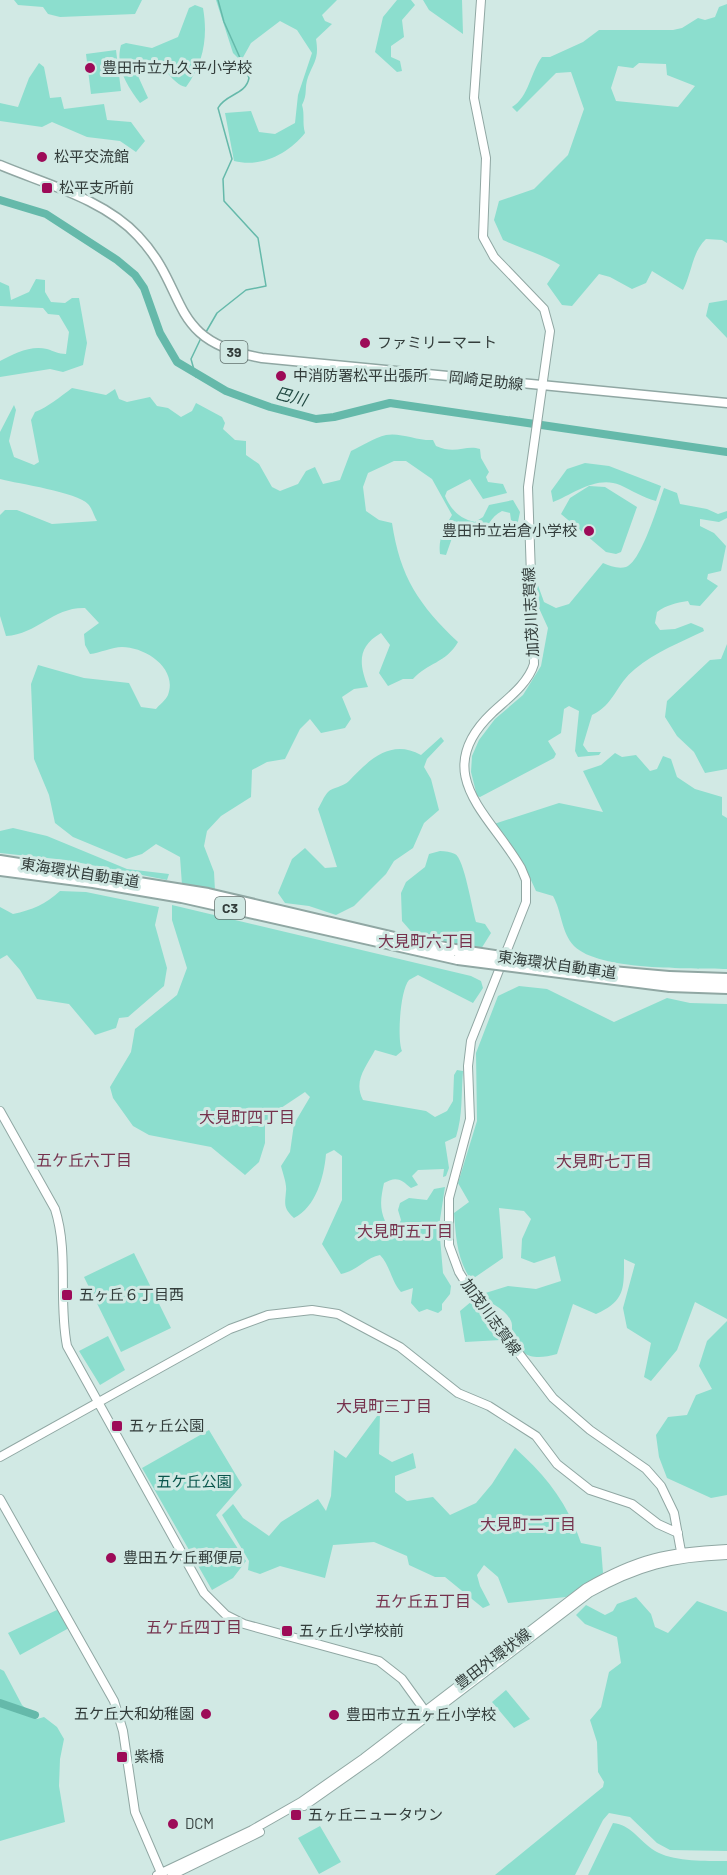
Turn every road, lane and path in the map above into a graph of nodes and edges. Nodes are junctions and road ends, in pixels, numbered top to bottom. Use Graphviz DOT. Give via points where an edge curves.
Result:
graph roads {
  1 [pos="481,0"];
  2 [pos="0,165"];
  3 [pos="543,391"];
  4 [pos="727,403"];
  5 [pos="0,861"];
  6 [pos="0,870"];
  7 [pos="457,954"];
  8 [pos="727,980"];
  9 [pos="669,982"];
  10 [pos="727,988"];
  11 [pos="0,1111"];
  12 [pos="96,1403"];
  13 [pos="0,1456"];
  14 [pos="0,1499"];
  15 [pos="678,1533"];
  16 [pos="727,1549"];
  17 [pos="682,1554"];
  18 [pos="727,1555"];
  19 [pos="427,1712"];
  20 [pos="160,1874"];
  21 [pos="172,1875"];
  1 -- 3 [label="street, 加茂川志賀線" via="474,98 486,158 483,237 494,257 547,314 550,331"];
  2 -- 3 [label="main road, 岡崎足助線 / 39" via="95,205 125,223 160,266 185,318 198,332 231,351 262,358"];
  3 -- 4 [label="main road, 岡崎足助線 / 39"];
  3 -- 15 [label="street, 加茂川志賀線" via="527,510 534,664 528,678 472,738 465,768 475,804 521,868 526,880 526,902 471,1041 470,1119 449,1198 447,1233 459,1272 515,1350 568,1413 652,1475 668,1500"];
  5 -- 7 [label="highway, 東海環状自動車道 / C3" via="208,894"];
  6 -- 7 [label="highway, 東海環状自動車道 / C3" via="182,897"];
  7 -- 9 [label="highway, 東海環状自動車道 / C3, bridge"];
  8 -- 9 [label="highway, 東海環状自動車道 / C3"];
  9 -- 10 [label="highway, 東海環状自動車道 / C3"];
  11 -- 12 [label="street" via="55,1209 63,1238 62,1309 67,1346"];
  12 -- 13 [label="street"];
  12 -- 15 [label="street" via="253,1319 312,1310 338,1314 400,1347 458,1393 489,1406 536,1436 556,1464 590,1490 632,1504 666,1529"];
  12 -- 19 [label="street" via="202,1590 215,1606 244,1624 379,1661 402,1679"];
  14 -- 20 [label="street" via="114,1701 123,1731 135,1812"];
  15 -- 17 [label="street, 加茂川志賀線"];
  16 -- 17 [label="street"];
  17 -- 18 [label="street"];
  17 -- 19 [label="street, 豊田外環状線" via="650,1557 586,1588"];
  19 -- 20 [label="street, 豊田外環状線" via="301,1802"];
  19 -- 21 [label="street, 豊田外環状線" via="303,1807 246,1840"];
}
